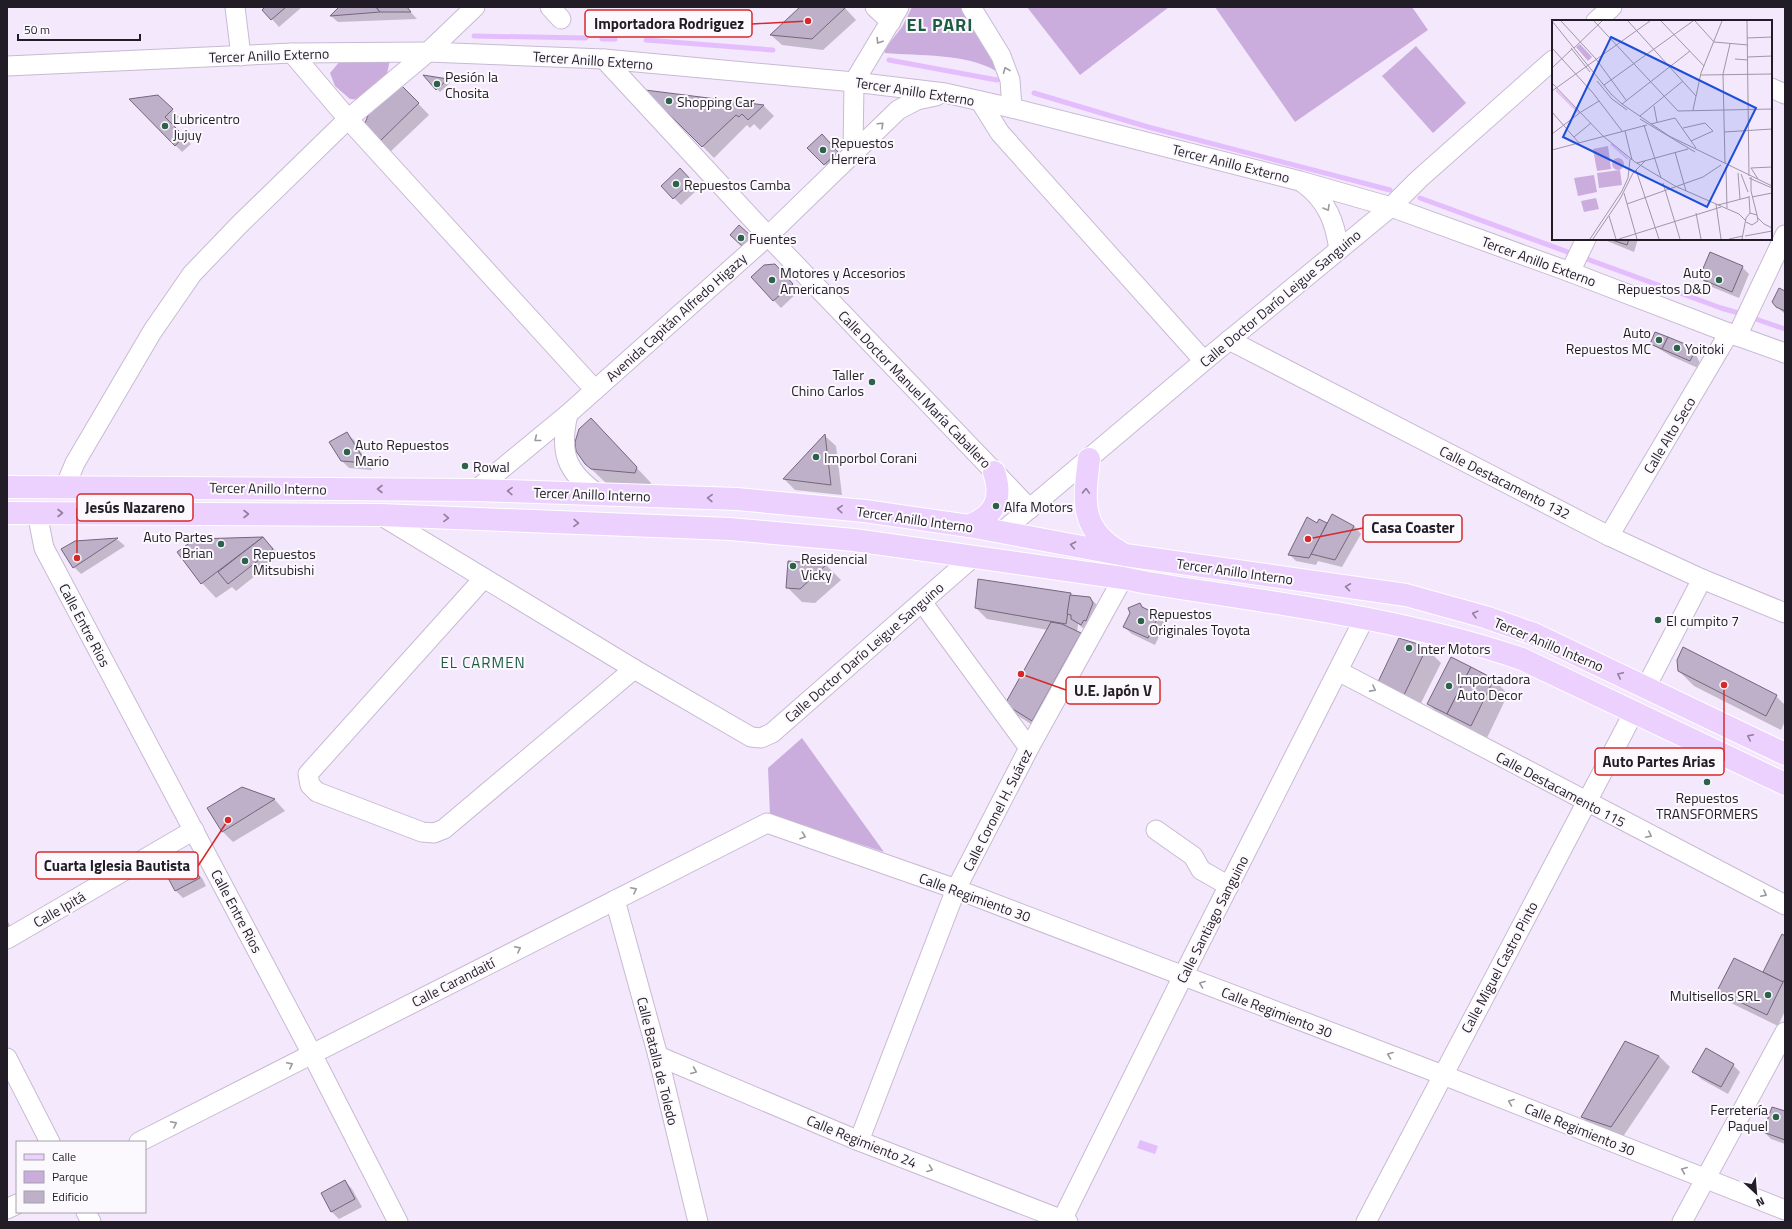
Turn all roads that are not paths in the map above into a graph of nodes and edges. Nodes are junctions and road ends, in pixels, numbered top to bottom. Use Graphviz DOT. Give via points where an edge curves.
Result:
graph roads {
  1 [pos="235,7"];
  2 [pos="475,7"];
  3 [pos="875,7"];
  4 [pos="971,7"];
  5 [pos="895,15"];
  6 [pos="428,52"];
  7 [pos="292,53"];
  8 [pos="241,56"];
  9 [pos="604,59"];
  10 [pos="1552,61"];
  11 [pos="7,66"];
  12 [pos="854,82"];
  13 [pos="1772,88"];
  14 [pos="946,94"];
  15 [pos="1785,94"];
  16 [pos="980,101"];
  17 [pos="1012,108"];
  18 [pos="348,119"];
  19 [pos="853,152"];
  20 [pos="1300,181"];
  21 [pos="1394,203"];
  22 [pos="1785,235"];
  23 [pos="768,236"];
  24 [pos="1586,240"];
  25 [pos="1339,250"];
  26 [pos="1573,267"];
  27 [pos="1736,331"];
  28 [pos="1229,340"];
  29 [pos="1785,352"];
  30 [pos="1204,361"];
  31 [pos="595,390"];
  32 [pos="568,414"];
  33 [pos="1089,459"];
  34 [pos="994,472"];
  35 [pos="8,484"];
  36 [pos="64,487"];
  37 [pos="225,488"];
  38 [pos="320,489"];
  39 [pos="476,490"];
  40 [pos="598,494"];
  41 [pos="1030,509"];
  42 [pos="7,513"];
  43 [pos="37,513"];
  44 [pos="180,513"];
  45 [pos="271,514"];
  46 [pos="380,515"];
  47 [pos="421,517"];
  48 [pos="969,526"];
  49 [pos="1003,532"];
  50 [pos="1609,536"];
  51 [pos="420,540"];
  52 [pos="900,546"];
  53 [pos="1125,555"];
  54 [pos="973,557"];
  55 [pos="484,578"];
  56 [pos="1123,578"];
  57 [pos="1702,579"];
  58 [pos="1148,583"];
  59 [pos="1406,595"];
  60 [pos="922,602"];
  61 [pos="1785,613"];
  62 [pos="1365,618"];
  63 [pos="634,669"];
  64 [pos="1338,671"];
  65 [pos="1646,687"];
  66 [pos="1634,712"];
  67 [pos="1029,748"];
  68 [pos="1785,754"];
  69 [pos="1760,772"];
  70 [pos="1785,777"];
  71 [pos="1785,784"];
  72 [pos="1586,802"];
  73 [pos="766,823"];
  74 [pos="194,830"];
  75 [pos="1156,830"];
  76 [pos="1229,886"];
  77 [pos="956,889"];
  78 [pos="615,900"];
  79 [pos="1785,905"];
  80 [pos="7,939"];
  81 [pos="1182,976"];
  82 [pos="1785,1032"];
  83 [pos="312,1054"];
  84 [pos="658,1056"];
  85 [pos="7,1058"];
  86 [pos="1443,1075"];
  87 [pos="49,1141"];
  88 [pos="142,1141"];
  89 [pos="859,1141"];
  90 [pos="1706,1178"];
  91 [pos="16,1204"];
  92 [pos="7,1209"];
  93 [pos="1785,1210"];
  94 [pos="86,1213"];
  95 [pos="1064,1221"];
  96 [pos="91,1222"];
  97 [pos="398,1222"];
  98 [pos="698,1222"];
  99 [pos="1366,1222"];
  100 [pos="1682,1222"];
  1 -- 8 [label="street"];
  2 -- 6 [label="street"];
  3 -- 5 [label="street"];
  17 -- 4 [label="street, one-way" via="1010,80 1003,62"];
  5 -- 12 [label="street, one-way"];
  6 -- 7 [label="street, Tercer Anillo Externo"];
  6 -- 9 [label="street, Tercer Anillo Externo"];
  6 -- 18 [label="street"];
  7 -- 8 [label="street, Tercer Anillo Externo"];
  7 -- 18 [label="street"];
  8 -- 11 [label="street, Tercer Anillo Externo"];
  9 -- 12 [label="street, Tercer Anillo Externo"];
  9 -- 23 [label="street, Calle Doctor Manuel María Caballero"];
  10 -- 21 [label="street, Calle Doctor Darío Leigue Sanguino"];
  12 -- 14 [label="street, Tercer Anillo Externo"];
  12 -- 19 [label="street"];
  13 -- 15 [label="street"];
  14 -- 16 [label="street, Tercer Anillo Externo"];
  19 -- 14 [label="street, Avenida Capitán Alfredo Higazy, one-way" via="898,110 917,100"];
  16 -- 17 [label="street, Tercer Anillo Externo"];
  16 -- 30 [label="street" via="1000,133"];
  17 -- 20 [label="street, Tercer Anillo Externo"];
  18 -- 31 [label="street"];
  18 -- 36 [label="street" via="192,274 152,332 75,463"];
  19 -- 23 [label="street, Avenida Capitán Alfredo Higazy"];
  20 -- 21 [label="street, Tercer Anillo Externo"];
  20 -- 25 [label="street, one-way" via="1324,202 1332,217"];
  21 -- 25 [label="street, Calle Doctor Darío Leigue Sanguino"];
  21 -- 26 [label="street, Tercer Anillo Externo"];
  22 -- 27 [label="street, Calle Alto Seco"];
  23 -- 31 [label="street, Avenida Capitán Alfredo Higazy"];
  23 -- 34 [label="street, Calle Doctor Manuel María Caballero"];
  24 -- 26 [label="street"];
  25 -- 28 [label="street, Calle Doctor Darío Leigue Sanguino"];
  26 -- 27 [label="street, Tercer Anillo Externo"];
  27 -- 29 [label="street, Tercer Anillo Externo"];
  27 -- 50 [label="street, Calle Alto Seco"];
  28 -- 30 [label="street, Calle Doctor Darío Leigue Sanguino"];
  28 -- 50 [label="street, Calle Destacamento 132"];
  30 -- 33 [label="street, Calle Doctor Darío Leigue Sanguino"];
  31 -- 32 [label="street, Avenida Capitán Alfredo Higazy"];
  32 -- 39 [label="street, Avenida Capitán Alfredo Higazy, one-way"];
  32 -- 40 [label="street" via="563,432 564,451 571,468 582,483"];
  33 -- 41 [label="street, Calle Doctor Darío Leigue Sanguino"];
  53 -- 33 [label="main road, one-way" via="1107,545 1093,529 1086,510 1085,490"];
  34 -- 41 [label="street, Calle Doctor Manuel María Caballero"];
  34 -- 48 [label="main road" via="998,484 997,498 991,511 982,520"];
  35 -- 36 [label="main road, Tercer Anillo Interno"];
  36 -- 37 [label="main road, Tercer Anillo Interno"];
  37 -- 38 [label="main road, Tercer Anillo Interno"];
  37 -- 44 [label="main road" via="221,504"];
  39 -- 38 [label="main road, Tercer Anillo Interno, one-way"];
  38 -- 45 [label="main road" via="276,499 272,503"];
  40 -- 39 [label="main road, Tercer Anillo Interno, one-way"];
  48 -- 40 [label="main road, Tercer Anillo Interno, one-way" via="865,512 737,500"];
  41 -- 49 [label="street, Calle Doctor Darío Leigue Sanguino"];
  42 -- 43 [label="main road, Tercer Anillo Interno"];
  43 -- 44 [label="main road, Tercer Anillo Interno, one-way"];
  43 -- 74 [label="street, Calle Entre Rios" via="44,548"];
  44 -- 45 [label="main road, Tercer Anillo Interno, one-way"];
  45 -- 46 [label="main road, Tercer Anillo Interno"];
  46 -- 47 [label="main road, Tercer Anillo Interno"];
  46 -- 51 [label="street"];
  47 -- 51 [label="street" via="416,528"];
  47 -- 52 [label="main road, Tercer Anillo Interno, one-way" via="730,529"];
  48 -- 49 [label="main road, Tercer Anillo Interno"];
  49 -- 52 [label="main road" via="978,548 928,544"];
  53 -- 49 [label="main road, Tercer Anillo Interno, one-way"];
  49 -- 58 [label="main road" via="1012,542 1036,553 1124,572"];
  50 -- 57 [label="street, Calle Destacamento 132"];
  51 -- 55 [label="street"];
  52 -- 54 [label="main road, Tercer Anillo Interno"];
  59 -- 53 [label="main road, Tercer Anillo Interno, one-way"];
  54 -- 56 [label="main road, Tercer Anillo Interno"];
  54 -- 60 [label="street, Calle Doctor Darío Leigue Sanguino"];
  55 -- 63 [label="street"];
  55 -- 63 [label="street" via="308,774 310,785 316,792 422,832 434,833 444,828"];
  56 -- 58 [label="main road, Tercer Anillo Interno"];
  56 -- 67 [label="street, Calle Coronel H. Suárez"];
  57 -- 61 [label="street, Calle Destacamento 132"];
  57 -- 65 [label="street"];
  58 -- 62 [label="main road, Tercer Anillo Interno"];
  59 -- 62 [label="main road" via="1386,599 1375,606"];
  65 -- 59 [label="main road, Tercer Anillo Interno, one-way" via="1534,634"];
  60 -- 63 [label="street, Calle Doctor Darío Leigue Sanguino" via="772,733 761,738 751,737"];
  60 -- 67 [label="street"];
  62 -- 64 [label="street, Calle Santiago Sanguino"];
  62 -- 66 [label="main road, Tercer Anillo Interno" via="1478,644 1522,659"];
  64 -- 72 [label="street, Calle Destacamento 115, one-way"];
  64 -- 76 [label="street, Calle Santiago Sanguino"];
  68 -- 65 [label="main road, Tercer Anillo Interno, one-way"];
  66 -- 69 [label="main road, Tercer Anillo Interno"];
  66 -- 72 [label="street, Calle Miguel Castro Pinto"];
  67 -- 77 [label="street, Calle Coronel H. Suárez"];
  69 -- 70 [label="main road" via="1775,772"];
  69 -- 71 [label="main road, Tercer Anillo Interno"];
  72 -- 79 [label="street, Calle Destacamento 115, one-way"];
  72 -- 86 [label="street, Calle Miguel Castro Pinto"];
  73 -- 77 [label="street, Calle Regimiento 30, one-way"];
  78 -- 73 [label="street, Calle Carandaití, one-way"];
  74 -- 80 [label="street, Calle Ipitá"];
  74 -- 83 [label="street, Calle Entre Rios"];
  75 -- 76 [label="street" via="1193,856 1201,870"];
  76 -- 81 [label="street, Calle Santiago Sanguino"];
  77 -- 81 [label="street, Calle Regimiento 30"];
  77 -- 89 [label="street, Calle Coronel H. Suárez"];
  83 -- 78 [label="street, Calle Carandaití, one-way"];
  78 -- 84 [label="street, Calle Batalla de Toledo"];
  86 -- 81 [label="street, Calle Regimiento 30, one-way"];
  81 -- 95 [label="street, Calle Santiago Sanguino"];
  82 -- 90 [label="street"];
  88 -- 83 [label="street, Calle Carandaití, one-way"];
  83 -- 97 [label="street, Calle Entre Rios"];
  84 -- 89 [label="street, Calle Regimiento 24, one-way"];
  84 -- 98 [label="street, Calle Batalla de Toledo"];
  85 -- 87 [label="street"];
  90 -- 86 [label="street, Calle Regimiento 30, one-way"];
  86 -- 99 [label="street, Calle Miguel Castro Pinto"];
  89 -- 95 [label="street, Calle Regimiento 24, one-way"];
  90 -- 93 [label="street, Calle Regimiento 30"];
  90 -- 100 [label="street"];
  91 -- 92 [label="street"];
  94 -- 96 [label="street"];
}
